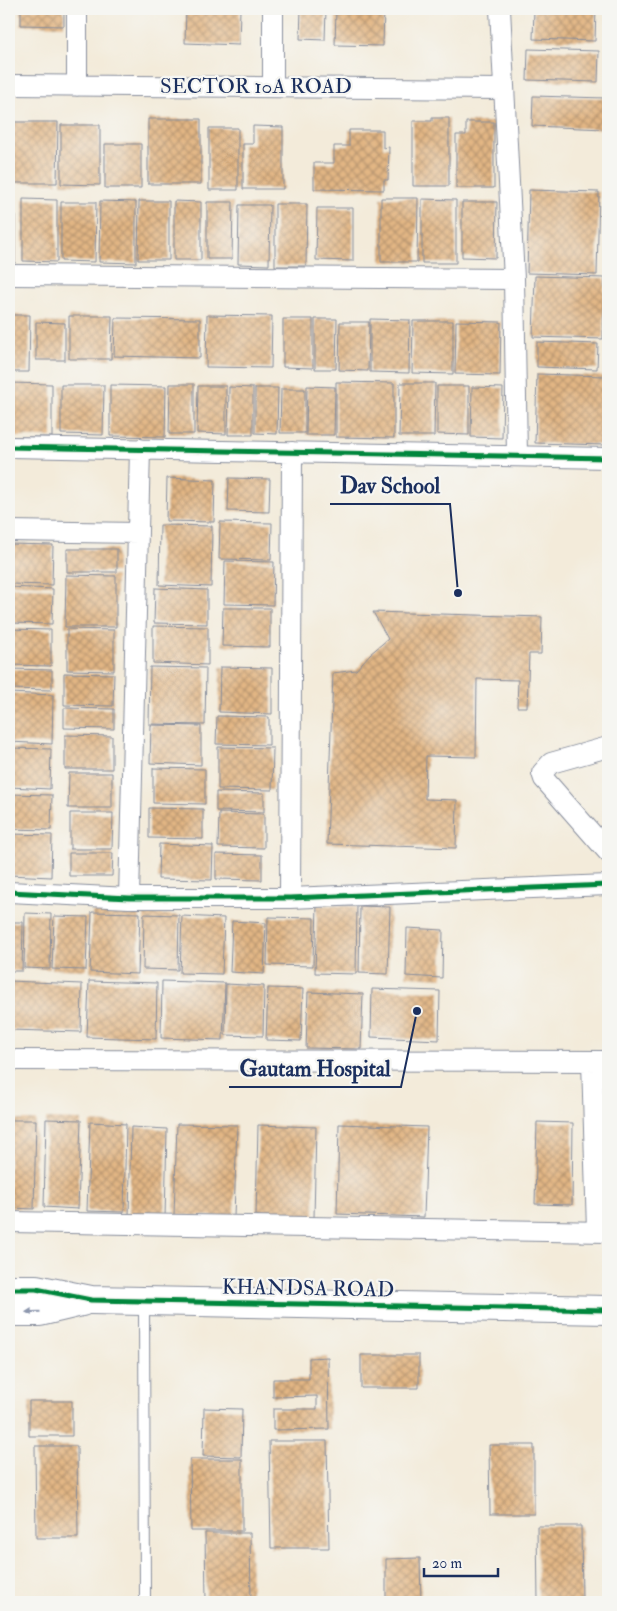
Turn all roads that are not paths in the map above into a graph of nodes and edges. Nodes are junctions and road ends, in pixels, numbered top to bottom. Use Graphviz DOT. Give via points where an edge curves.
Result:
graph roads {
  1 [pos="77,9"];
  2 [pos="273,9"];
  3 [pos="500,9"];
  4 [pos="9,85"];
  5 [pos="77,86"];
  6 [pos="272,86"];
  7 [pos="503,89"];
  8 [pos="9,275"];
  9 [pos="514,279"];
  10 [pos="9,447"];
  11 [pos="140,450"];
  12 [pos="292,452"];
  13 [pos="517,456"];
  14 [pos="608,458"];
  15 [pos="9,530"];
  16 [pos="138,533"];
  17 [pos="608,748"];
  18 [pos="608,852"];
  19 [pos="608,885"];
  20 [pos="9,892"];
  21 [pos="129,898"];
  22 [pos="290,898"];
  23 [pos="9,1060"];
  24 [pos="600,1061"];
  25 [pos="9,1222"];
  26 [pos="603,1231"];
  27 [pos="9,1290"];
  28 [pos="91,1300"];
  29 [pos="144,1301"];
  30 [pos="608,1310"];
  31 [pos="9,1312"];
  32 [pos="145,1602"];
  1 -- 5 [label="street"];
  2 -- 6 [label="street"];
  3 -- 7 [label="street"];
  4 -- 5 [label="street, SECTOR 10A ROAD"];
  5 -- 6 [label="street, SECTOR 10A ROAD"];
  6 -- 7 [label="street, SECTOR 10A ROAD"];
  7 -- 9 [label="street"];
  8 -- 9 [label="street"];
  9 -- 13 [label="street"];
  10 -- 11 [label="street"];
  11 -- 12 [label="street"];
  11 -- 16 [label="street"];
  12 -- 13 [label="street"];
  12 -- 22 [label="street"];
  13 -- 14 [label="street"];
  15 -- 16 [label="street"];
  16 -- 21 [label="street"];
  17 -- 18 [label="street" via="551,763 542,773"];
  19 -- 22 [label="street"];
  20 -- 21 [label="street"];
  21 -- 22 [label="street"];
  23 -- 24 [label="street"];
  24 -- 26 [label="street"];
  25 -- 26 [label="street"];
  27 -- 28 [label="street, KHANDSA ROAD" via="36,1289"];
  28 -- 29 [label="street, KHANDSA ROAD"];
  28 -- 31 [label="street, KHANDSA ROAD, one-way" via="40,1312"];
  29 -- 30 [label="street, KHANDSA ROAD"];
  29 -- 32 [label="lane"];
}
